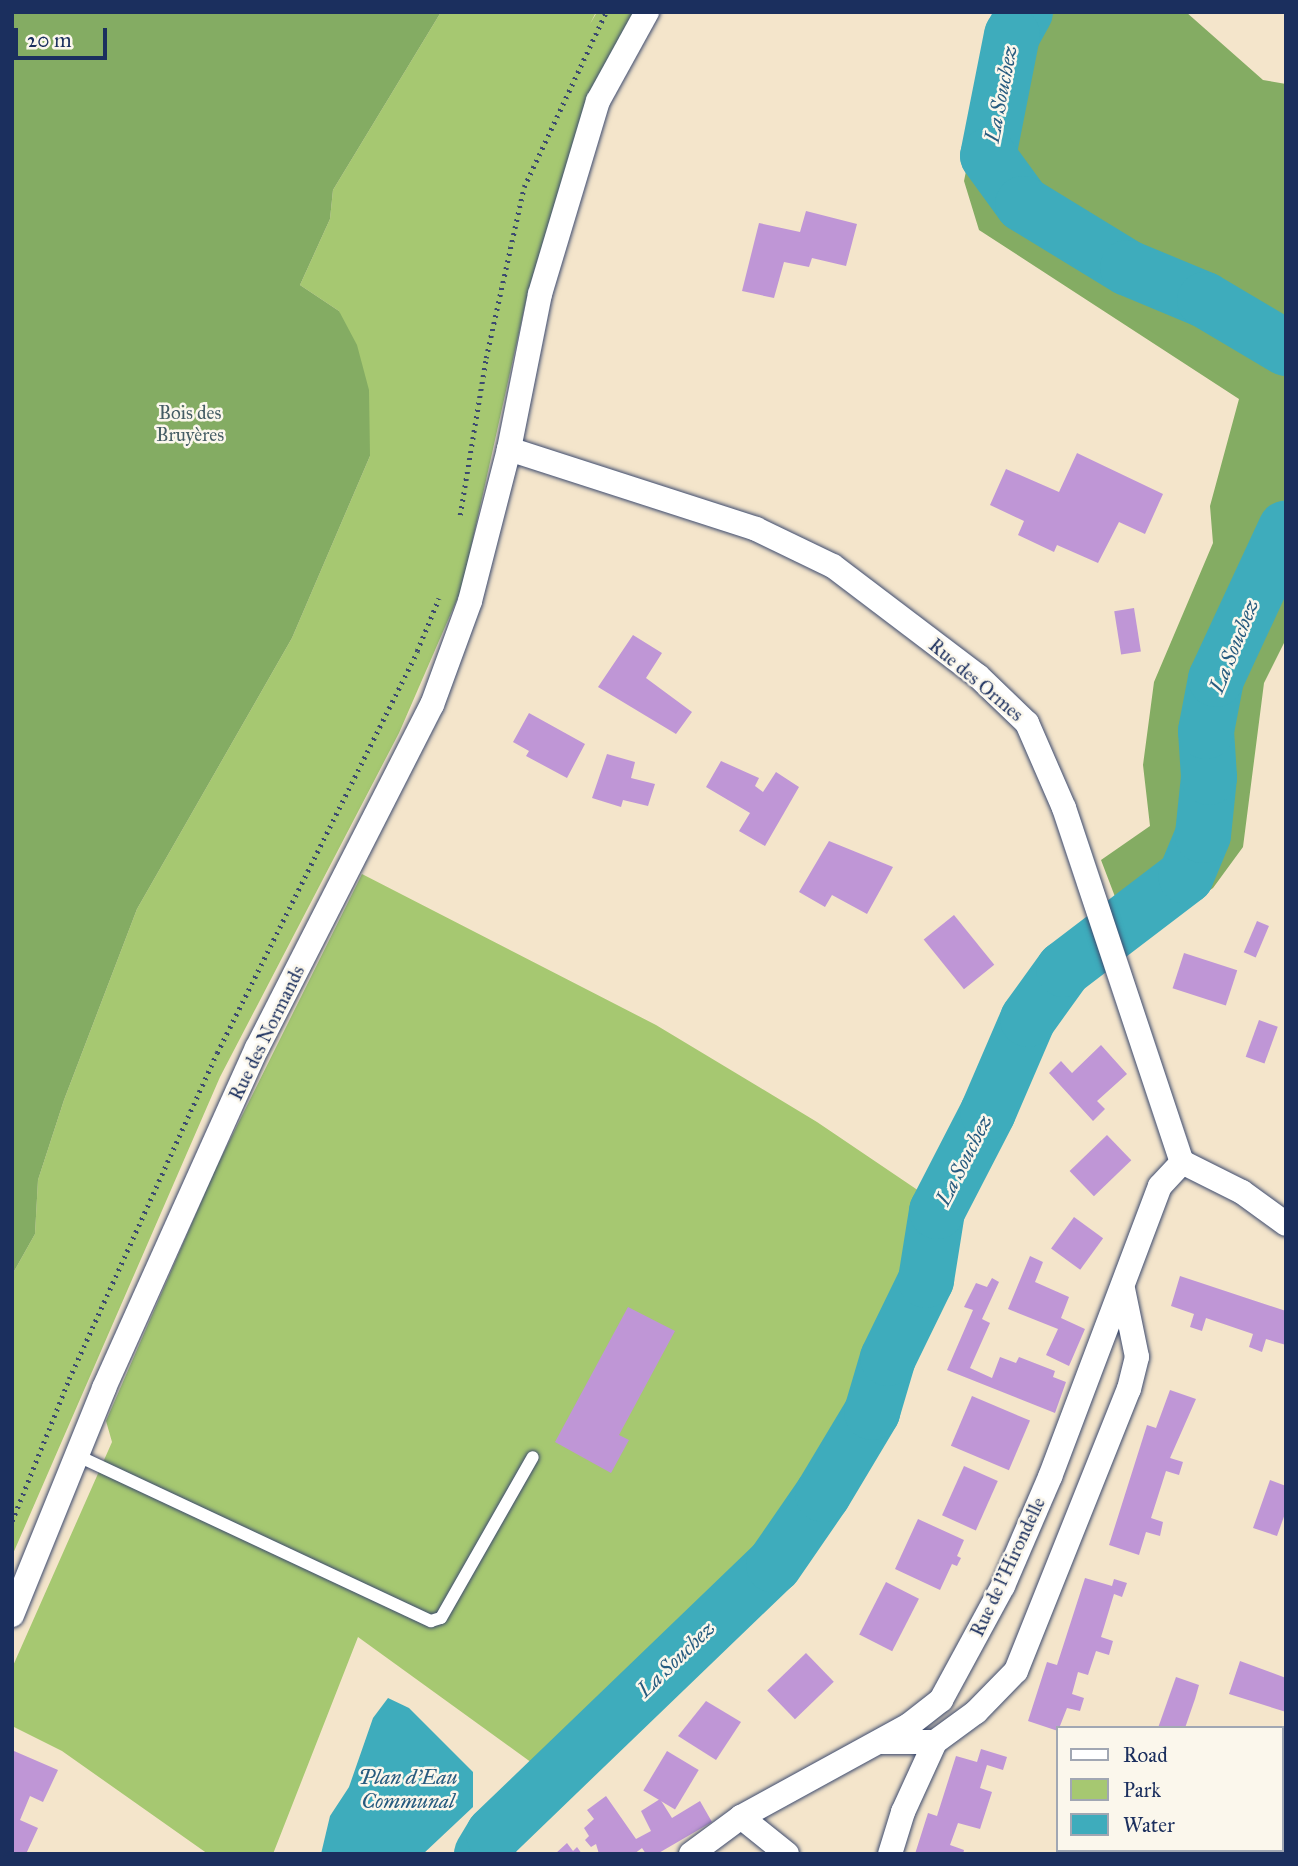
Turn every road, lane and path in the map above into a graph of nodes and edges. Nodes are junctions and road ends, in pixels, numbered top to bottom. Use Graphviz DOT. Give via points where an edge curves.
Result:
graph roads {
  1 [pos="606,12"];
  2 [pos="647,12"];
  3 [pos="509,449"];
  4 [pos="459,521"];
  5 [pos="443,588"];
  6 [pos="1182,1162"];
  7 [pos="1286,1224"];
  8 [pos="1123,1289"];
  9 [pos="76,1455"];
  10 [pos="533,1457"];
  11 [pos="12,1521"];
  12 [pos="12,1615"];
  13 [pos="877,1742"];
  14 [pos="935,1742"];
  15 [pos="741,1817"];
  16 [pos="691,1854"];
  17 [pos="787,1854"];
  18 [pos="890,1854"];
  1 -- 4 [label="path" via="524,187 486,358"];
  2 -- 3 [label="street, Rue des Normands" via="598,101 540,294"];
  3 -- 6 [label="street, Rue des Ormes" via="755,529 822,560 978,676 1027,723 1064,808"];
  3 -- 9 [label="street, Rue des Normands" via="470,601 432,705 257,1048"];
  5 -- 11 [label="path" via="411,663 212,1066 69,1379"];
  6 -- 7 [label="street" via="1242,1192"];
  6 -- 8 [label="street, Rue de l'Hirondelle" via="1160,1186"];
  8 -- 13 [label="street, Rue de l'Hirondelle" via="1008,1574 941,1700"];
  8 -- 14 [label="street" via="1137,1357 1129,1389 1016,1671 976,1712"];
  9 -- 10 [label="lane" via="430,1621 441,1618"];
  9 -- 12 [label="street, Rue des Normands"];
  13 -- 14 [label="street"];
  13 -- 15 [label="street, Rue de l'Hirondelle"];
  14 -- 18 [label="street" via="903,1812"];
  15 -- 16 [label="street, Rue de l'Hirondelle"];
  15 -- 17 [label="street"];
}
